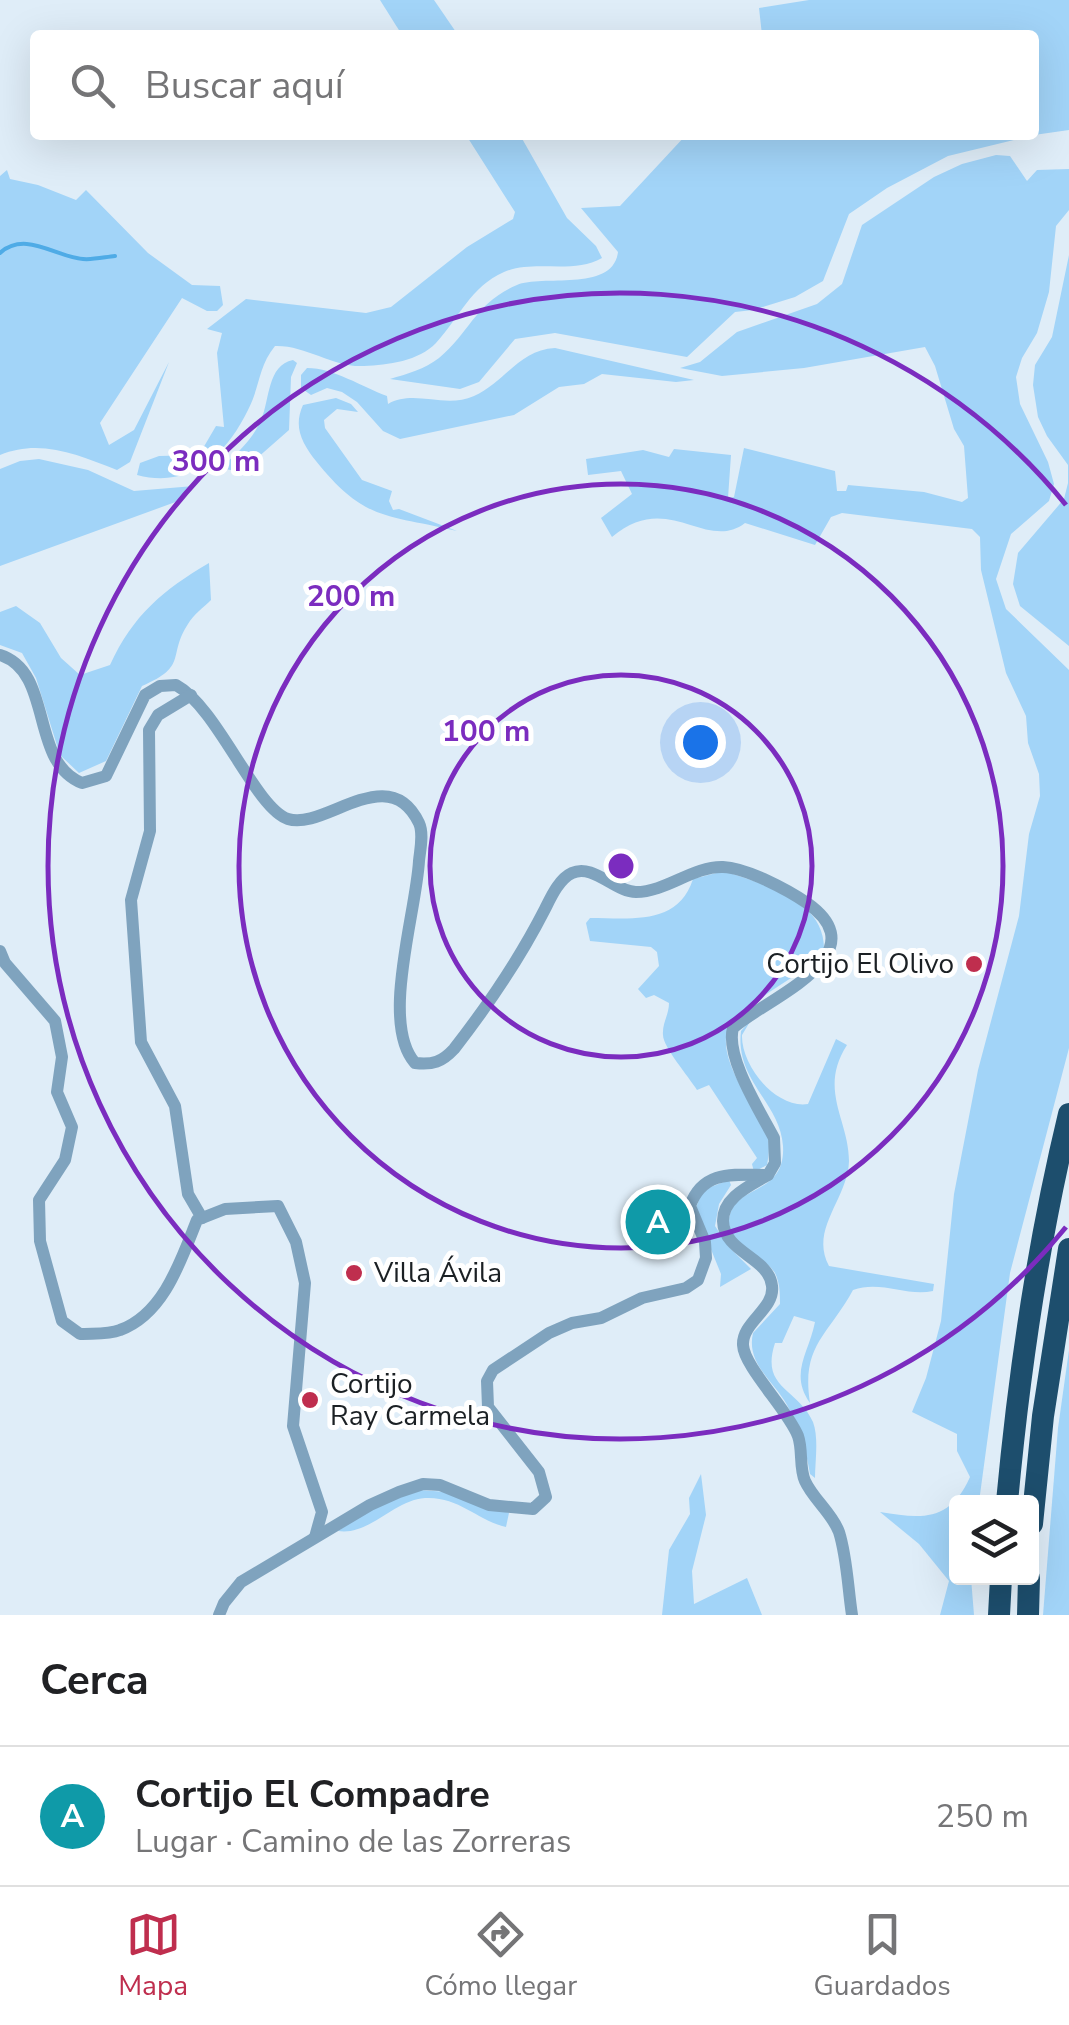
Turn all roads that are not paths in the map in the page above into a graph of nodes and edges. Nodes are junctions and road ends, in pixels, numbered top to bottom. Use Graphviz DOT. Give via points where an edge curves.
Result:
graph roads {
  1 [pos="0,655"];
  2 [pos="191,695"];
  3 [pos="0,951"];
  4 [pos="1069,1114"];
  5 [pos="768,1175"];
  6 [pos="202,1218"];
  7 [pos="1069,1249"];
  8 [pos="1008,1495"];
  9 [pos="1035,1495"];
  10 [pos="315,1537"];
  11 [pos="1001,1585"];
  12 [pos="1029,1585"];
  13 [pos="218,1615"];
  14 [pos="852,1615"];
  15 [pos="999,1615"];
  16 [pos="1028,1615"];
  1 -- 2 [label="street" via="22,669 62,771 82,783 106,776 152,689 176,685"];
  2 -- 5 [label="street" via="272,809 286,818 303,822 374,796 394,800 420,826 398,1019 404,1050 416,1063 444,1060 454,1049 572,872 638,892 720,866 780,887 817,910 830,930 829,954 744,1018 730,1039 774,1138"];
  2 -- 6 [label="street" via="149,730 150,832 132,900 142,1042 175,1106 188,1194"];
  3 -- 6 [label="street" via="55,1020 62,1056 57,1092 72,1127 66,1160 39,1200 40,1241 62,1321 80,1334 118,1332 147,1315"];
  4 -- 8 [label="highway" via="1025,1340"];
  5 -- 10 [label="street" via="719,1174 694,1195 690,1206 706,1258 698,1280 549,1333 493,1370 486,1380 488,1407 538,1472 546,1497 534,1509 488,1505 423,1484"];
  5 -- 14 [label="street" via="737,1194 723,1212 729,1240 762,1268 773,1288 742,1344 798,1437 804,1480 838,1530"];
  6 -- 10 [label="street" via="225,1208 278,1206 296,1242 305,1282 292,1426 322,1512"];
  7 -- 9 [label="highway"];
  10 -- 13 [label="street" via="241,1582"];
  11 -- 15 [label="highway"];
  12 -- 16 [label="highway"];
}
